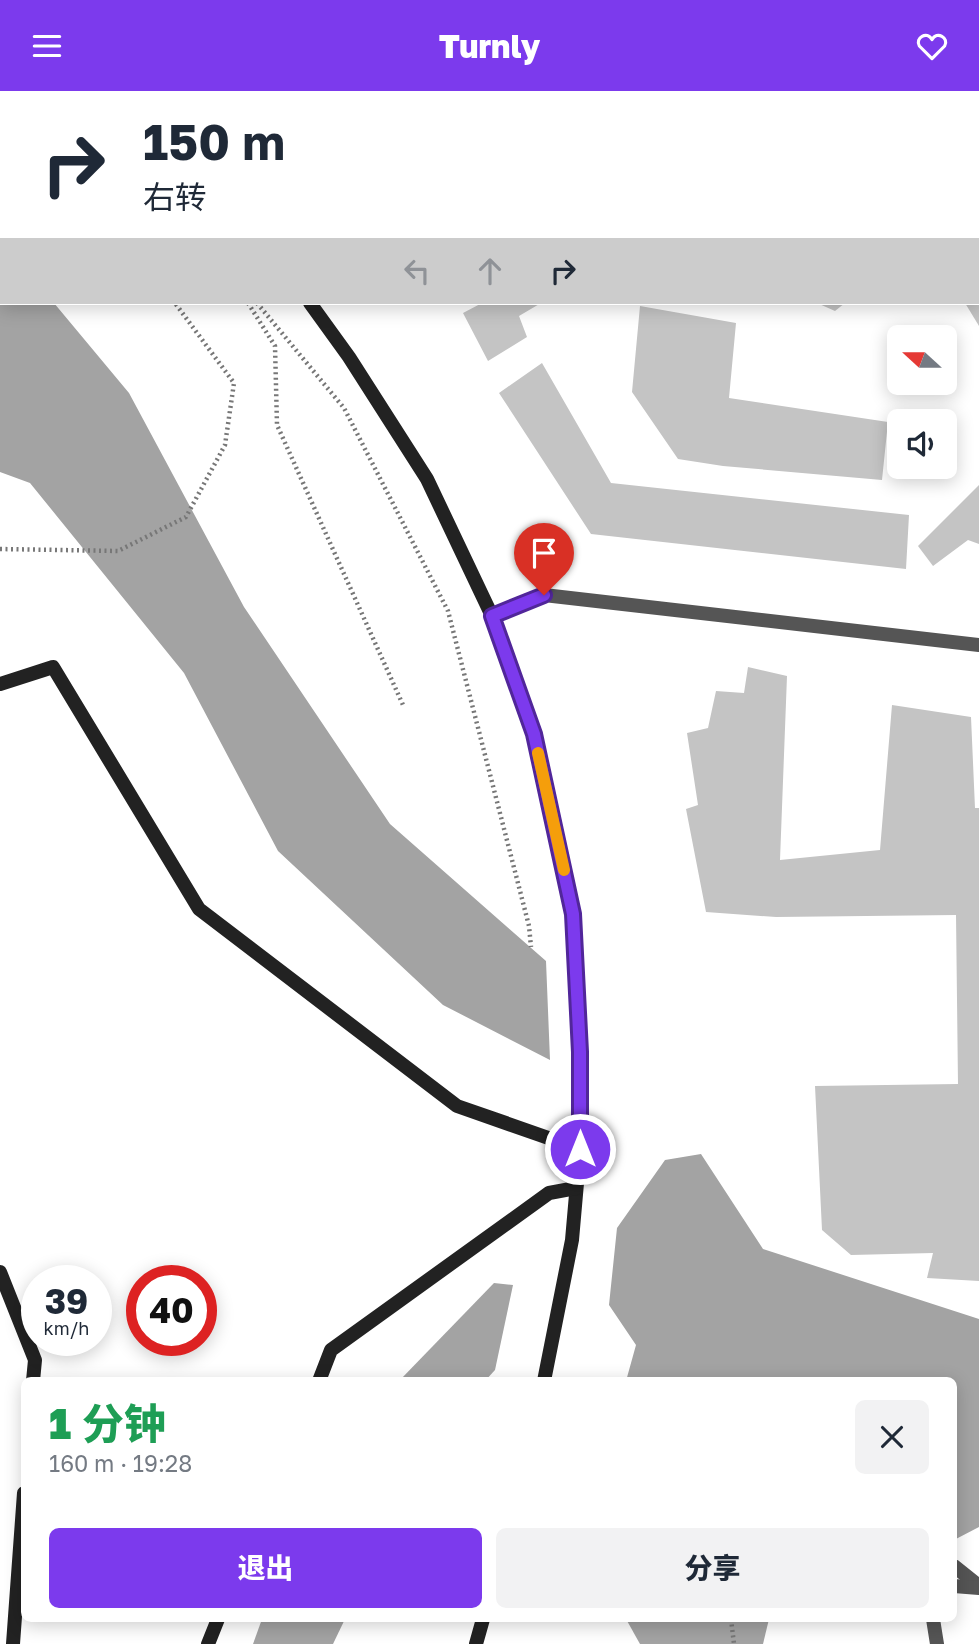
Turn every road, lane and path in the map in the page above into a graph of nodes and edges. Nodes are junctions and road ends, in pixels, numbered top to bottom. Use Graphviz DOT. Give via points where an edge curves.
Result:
graph roads {
  1 [pos="176,305"];
  2 [pos="248,305"];
  3 [pos="259,305"];
  4 [pos="311,305"];
  5 [pos="0,549"];
  6 [pos="492,616"];
  7 [pos="979,645"];
  8 [pos="0,684"];
  9 [pos="403,705"];
  10 [pos="531,947"];
  11 [pos="580,1149"];
  12 [pos="576,1188"];
  13 [pos="0,1272"];
  14 [pos="33,1377"];
  15 [pos="321,1377"];
  16 [pos="545,1377"];
  17 [pos="21,1534"];
  18 [pos="957,1569"];
  19 [pos="957,1586"];
  20 [pos="979,1587"];
  21 [pos="217,1622"];
  22 [pos="482,1622"];
  23 [pos="731,1622"];
  24 [pos="933,1622"];
  25 [pos="13,1644"];
  26 [pos="208,1644"];
  27 [pos="476,1644"];
  28 [pos="734,1644"];
  29 [pos="937,1644"];
  1 -- 5 [label="path" via="234,383 225,445 186,517 118,551"];
  2 -- 9 [label="path" via="275,346 276,425"];
  3 -- 10 [label="path" via="344,408 448,611"];
  4 -- 6 [label="street" via="427,479"];
  6 -- 7 [label="street" via="544,595"];
  6 -- 11 [label="street" via="534,734 573,914"];
  8 -- 11 [label="street" via="53,667 199,909 457,1106"];
  11 -- 12 [label="street"];
  12 -- 15 [label="street" via="549,1193 331,1350"];
  12 -- 16 [label="street" via="572,1240"];
  13 -- 14 [label="street" via="35,1360"];
  17 -- 25 [label="street"];
  18 -- 20 [label="street"];
  19 -- 20 [label="street"];
  21 -- 26 [label="street"];
  22 -- 27 [label="street"];
  23 -- 28 [label="path"];
  24 -- 29 [label="street"];
}
